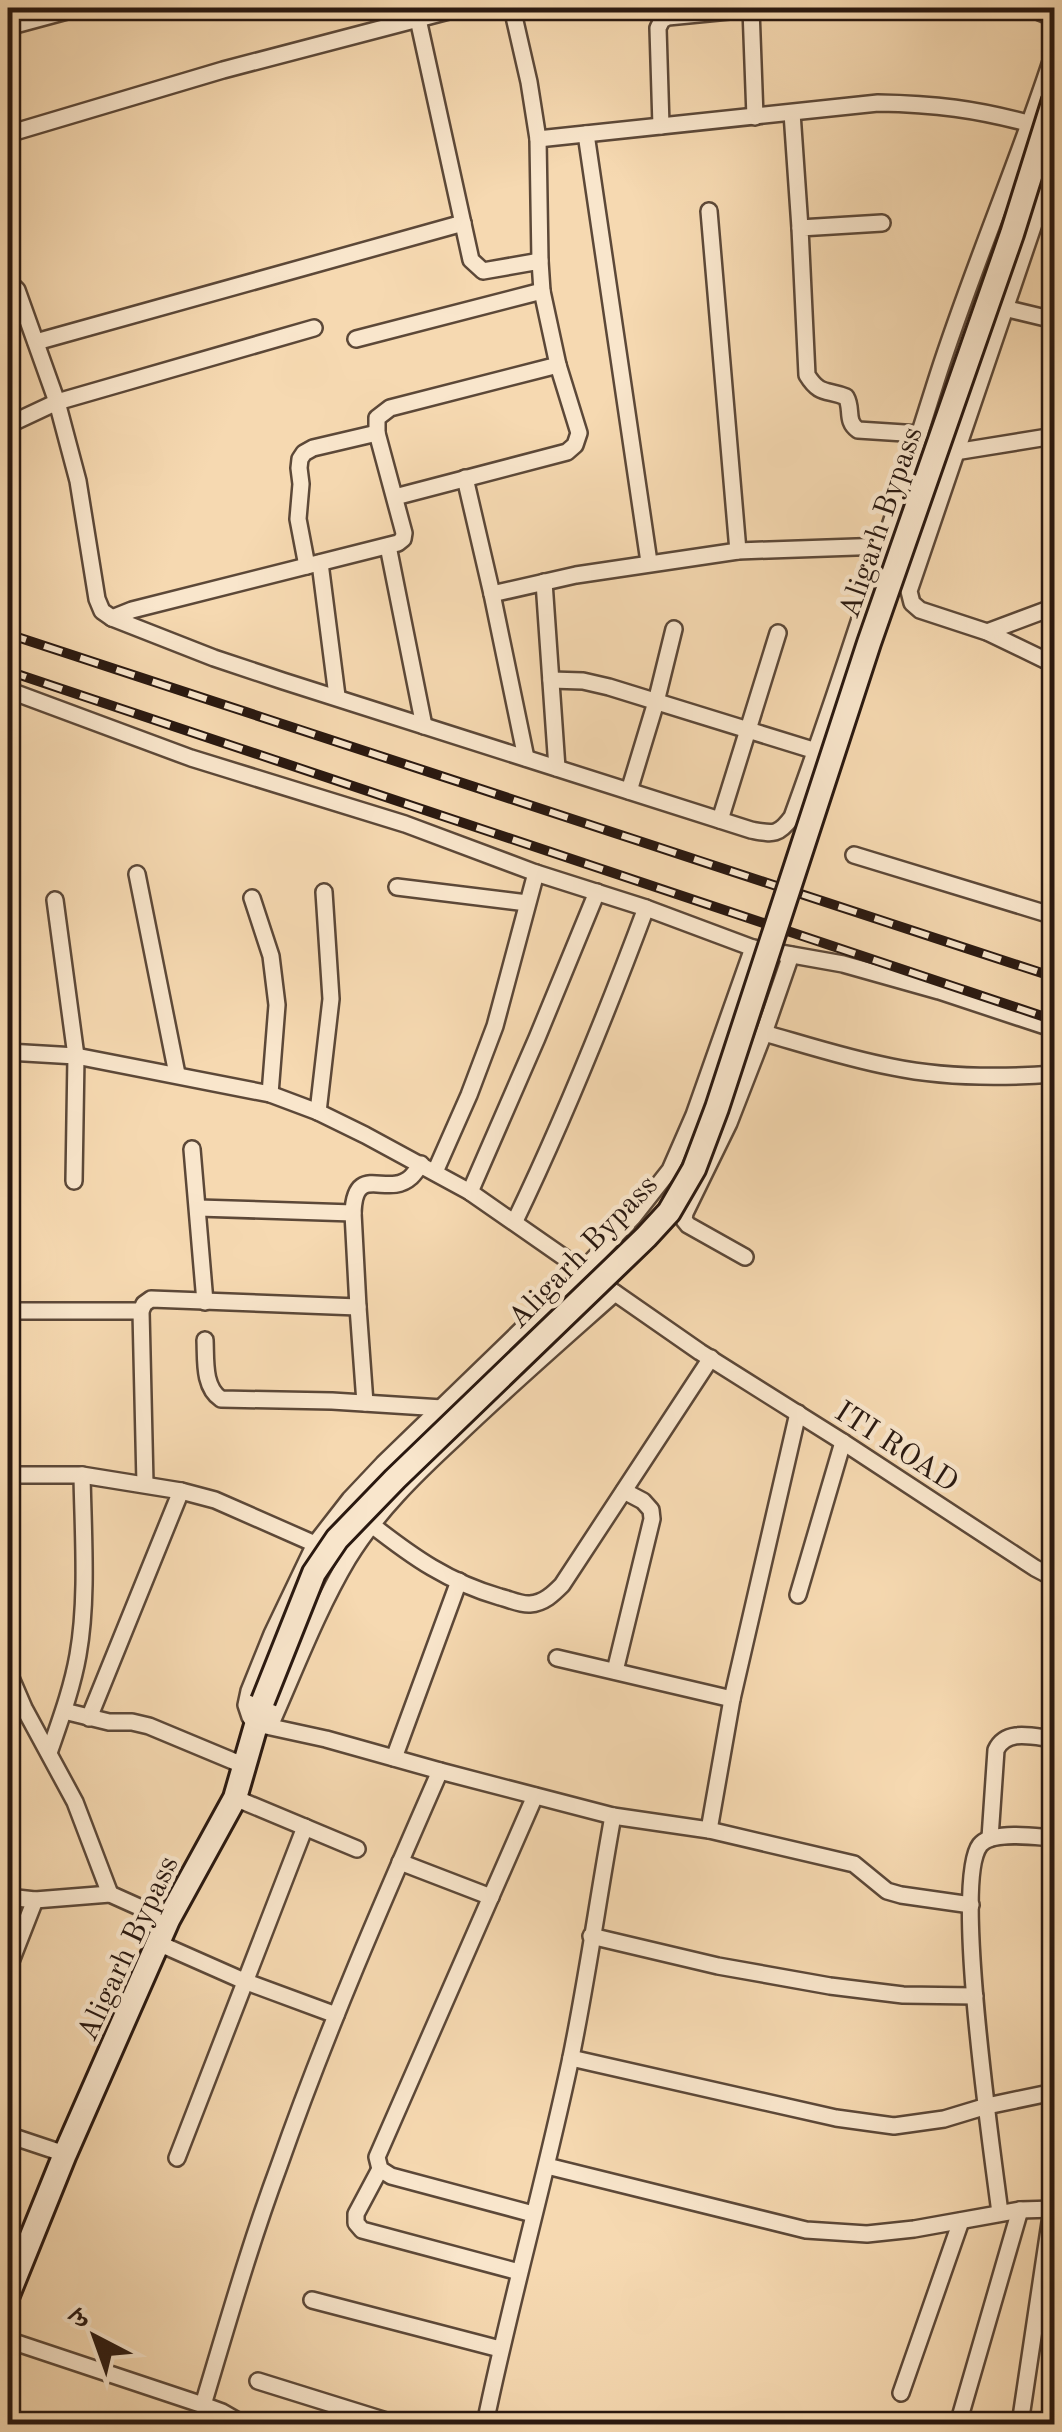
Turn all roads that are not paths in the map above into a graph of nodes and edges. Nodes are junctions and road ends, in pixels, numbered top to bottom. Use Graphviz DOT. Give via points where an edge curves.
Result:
graph roads {
  1 [pos="10,8"];
  2 [pos="78,8"];
  3 [pos="460,8"];
  4 [pos="512,8"];
  5 [pos="756,8"];
  6 [pos="1030,8"];
  7 [pos="1054,18"];
  8 [pos="418,19"];
  9 [pos="11,26"];
  10 [pos="1054,52"];
  11 [pos="1054,100"];
  12 [pos="792,113"];
  13 [pos="755,118"];
  14 [pos="1031,124"];
  15 [pos="662,126"];
  16 [pos="8,134"];
  17 [pos="586,134"];
  18 [pos="538,139"];
  19 [pos="1054,165"];
  20 [pos="708,212"];
  21 [pos="463,223"];
  22 [pos="882,224"];
  23 [pos="800,228"];
  24 [pos="540,261"];
  25 [pos="8,281"];
  26 [pos="542,291"];
  27 [pos="1004,308"];
  28 [pos="1054,320"];
  29 [pos="314,328"];
  30 [pos="356,339"];
  31 [pos="36,342"];
  32 [pos="558,365"];
  33 [pos="57,402"];
  34 [pos="8,425"];
  35 [pos="376,433"];
  36 [pos="920,434"];
  37 [pos="1054,436"];
  38 [pos="955,452"];
  39 [pos="464,478"];
  40 [pos="394,497"];
  41 [pos="388,546"];
  42 [pos="885,546"];
  43 [pos="738,550"];
  44 [pos="649,562"];
  45 [pos="314,564"];
  46 [pos="544,582"];
  47 [pos="492,594"];
  48 [pos="1054,607"];
  49 [pos="112,618"];
  50 [pos="674,629"];
  51 [pos="986,632"];
  52 [pos="778,633"];
  53 [pos="1054,667"];
  54 [pos="551,680"];
  55 [pos="8,690"];
  56 [pos="337,696"];
  57 [pos="656,702"];
  58 [pos="424,726"];
  59 [pos="748,730"];
  60 [pos="816,751"];
  61 [pos="526,758"];
  62 [pos="557,768"];
  63 [pos="628,790"];
  64 [pos="720,820"];
  65 [pos="854,855"];
  66 [pos="536,873"];
  67 [pos="137,874"];
  68 [pos="396,887"];
  69 [pos="324,892"];
  70 [pos="597,892"];
  71 [pos="252,898"];
  72 [pos="55,900"];
  73 [pos="527,903"];
  74 [pos="646,908"];
  75 [pos="1054,916"];
  76 [pos="753,948"];
  77 [pos="791,955"];
  78 [pos="1054,1029"];
  79 [pos="764,1033"];
  80 [pos="8,1052"];
  81 [pos="76,1056"];
  82 [pos="177,1074"];
  83 [pos="1054,1074"];
  84 [pos="270,1094"];
  85 [pos="318,1112"];
  86 [pos="192,1149"];
  87 [pos="428,1168"];
  88 [pos="74,1181"];
  89 [pos="470,1192"];
  90 [pos="198,1208"];
  91 [pos="353,1213"];
  92 [pos="514,1221"];
  93 [pos="745,1258"];
  94 [pos="582,1271"];
  95 [pos="615,1293"];
  96 [pos="206,1302"];
  97 [pos="358,1307"];
  98 [pos="8,1311"];
  99 [pos="141,1311"];
  100 [pos="205,1340"];
  101 [pos="710,1358"];
  102 [pos="365,1402"];
  103 [pos="442,1408"];
  104 [pos="798,1414"];
  105 [pos="843,1442"];
  106 [pos="8,1475"];
  107 [pos="82,1476"];
  108 [pos="145,1484"];
  109 [pos="181,1491"];
  110 [pos="624,1491"];
  111 [pos="372,1525"];
  112 [pos="315,1544"];
  113 [pos="1054,1578"];
  114 [pos="459,1581"];
  115 [pos="798,1595"];
  116 [pos="557,1658"];
  117 [pos="8,1671"];
  118 [pos="614,1671"];
  119 [pos="732,1698"];
  120 [pos="64,1711"];
  121 [pos="263,1717"];
  122 [pos="89,1718"];
  123 [pos="1054,1739"];
  124 [pos="49,1753"];
  125 [pos="394,1758"];
  126 [pos="245,1766"];
  127 [pos="440,1772"];
  128 [pos="535,1796"];
  129 [pos="235,1798"];
  130 [pos="613,1816"];
  131 [pos="305,1827"];
  132 [pos="708,1830"];
  133 [pos="990,1838"];
  134 [pos="1054,1838"];
  135 [pos="357,1849"];
  136 [pos="400,1862"];
  137 [pos="110,1894"];
  138 [pos="491,1897"];
  139 [pos="8,1898"];
  140 [pos="35,1900"];
  141 [pos="971,1904"];
  142 [pos="168,1920"];
  143 [pos="591,1936"];
  144 [pos="158,1943"];
  145 [pos="8,1969"];
  146 [pos="244,1981"];
  147 [pos="975,1996"];
  148 [pos="336,2015"];
  149 [pos="571,2058"];
  150 [pos="1054,2092"];
  151 [pos="987,2106"];
  152 [pos="8,2135"];
  153 [pos="65,2154"];
  154 [pos="176,2158"];
  155 [pos="547,2166"];
  156 [pos="380,2169"];
  157 [pos="1053,2209"];
  158 [pos="1020,2210"];
  159 [pos="1000,2213"];
  160 [pos="533,2214"];
  161 [pos="962,2221"];
  162 [pos="519,2272"];
  163 [pos="8,2295"];
  164 [pos="312,2300"];
  165 [pos="8,2340"];
  166 [pos="500,2350"];
  167 [pos="258,2381"];
  168 [pos="900,2393"];
  169 [pos="203,2405"];
  170 [pos="220,2418"];
  171 [pos="243,2424"];
  172 [pos="396,2424"];
  173 [pos="485,2424"];
  174 [pos="958,2424"];
  175 [pos="1020,2424"];
  1 -- 9 [label="street"];
  2 -- 9 [label="street"];
  3 -- 8 [label="street"];
  4 -- 18 [label="street"];
  5 -- 13 [label="street"];
  5 -- 15 [label="street" via="662,20"];
  6 -- 7 [label="street"];
  8 -- 16 [label="street"];
  8 -- 21 [label="street"];
  10 -- 14 [label="street"];
  11 -- 121 [label="main road, Aligarh Bypass, bridge" via="694,1169 658,1225 337,1540 314,1573"];
  12 -- 13 [label="street"];
  12 -- 14 [label="street" via="930,104"];
  12 -- 23 [label="street"];
  13 -- 15 [label="street"];
  14 -- 36 [label="street"];
  15 -- 17 [label="street"];
  17 -- 18 [label="street"];
  17 -- 44 [label="street"];
  18 -- 24 [label="street"];
  19 -- 27 [label="street"];
  20 -- 43 [label="street"];
  21 -- 24 [label="street" via="471,260 483,271"];
  21 -- 31 [label="street"];
  22 -- 23 [label="street"];
  23 -- 36 [label="street" via="808,376 825,393 846,396 858,430"];
  24 -- 26 [label="street"];
  25 -- 31 [label="street"];
  26 -- 30 [label="street"];
  26 -- 32 [label="street"];
  27 -- 28 [label="street"];
  27 -- 38 [label="street"];
  29 -- 33 [label="street"];
  31 -- 33 [label="street"];
  32 -- 35 [label="street" via="390,408 377,418"];
  32 -- 39 [label="street" via="579,432 575,445"];
  33 -- 34 [label="street"];
  33 -- 49 [label="street" via="98,599"];
  35 -- 40 [label="street"];
  35 -- 45 [label="street" via="314,448 300,460 298,520"];
  36 -- 42 [label="street"];
  37 -- 38 [label="street"];
  38 -- 51 [label="street" via="910,591 912,603"];
  39 -- 40 [label="street"];
  39 -- 47 [label="street"];
  40 -- 41 [label="street" via="404,533"];
  41 -- 45 [label="street"];
  41 -- 58 [label="street"];
  42 -- 43 [label="street"];
  42 -- 60 [label="street"];
  43 -- 44 [label="street"];
  44 -- 46 [label="street"];
  45 -- 49 [label="street"];
  45 -- 56 [label="street"];
  46 -- 47 [label="street"];
  46 -- 54 [label="street"];
  47 -- 61 [label="street"];
  48 -- 51 [label="street"];
  49 -- 56 [label="street"];
  50 -- 57 [label="street"];
  51 -- 53 [label="street"];
  52 -- 59 [label="street"];
  54 -- 57 [label="street" via="583,681"];
  54 -- 62 [label="street"];
  55 -- 66 [label="street"];
  56 -- 58 [label="street"];
  57 -- 59 [label="street"];
  57 -- 63 [label="street"];
  58 -- 61 [label="street"];
  59 -- 60 [label="street"];
  59 -- 64 [label="street"];
  60 -- 64 [label="street" via="784,828 772,834"];
  61 -- 62 [label="street"];
  62 -- 63 [label="street"];
  63 -- 64 [label="street"];
  65 -- 75 [label="street"];
  66 -- 70 [label="street"];
  66 -- 73 [label="street"];
  67 -- 82 [label="street"];
  68 -- 73 [label="street"];
  69 -- 85 [label="street" via="331,998"];
  70 -- 74 [label="street"];
  70 -- 89 [label="street"];
  71 -- 84 [label="street" via="271,956 277,1005"];
  72 -- 81 [label="street"];
  73 -- 87 [label="street" via="495,1026 469,1095"];
  74 -- 76 [label="street"];
  74 -- 92 [label="street" via="554,1140"];
  76 -- 77 [label="street"];
  76 -- 94 [label="street" via="670,1170"];
  77 -- 78 [label="street" via="859,968"];
  77 -- 79 [label="street"];
  79 -- 83 [label="street" via="893,1068"];
  79 -- 93 [label="street" via="684,1213 688,1226"];
  80 -- 81 [label="street, ITI ROAD"];
  81 -- 82 [label="street, ITI ROAD"];
  81 -- 88 [label="street"];
  82 -- 84 [label="street, ITI ROAD"];
  84 -- 85 [label="street, ITI ROAD"];
  85 -- 87 [label="street, ITI ROAD"];
  86 -- 90 [label="street"];
  87 -- 89 [label="street, ITI ROAD"];
  87 -- 91 [label="street" via="402,1183 363,1185 353,1198"];
  89 -- 92 [label="street, ITI ROAD"];
  90 -- 91 [label="street"];
  90 -- 96 [label="street"];
  91 -- 97 [label="street"];
  92 -- 94 [label="street, ITI ROAD"];
  94 -- 95 [label="street, ITI ROAD"];
  94 -- 103 [label="street"];
  95 -- 101 [label="street, ITI ROAD"];
  95 -- 111 [label="street" via="500,1394"];
  96 -- 97 [label="street"];
  96 -- 99 [label="street" via="151,1299"];
  97 -- 102 [label="street"];
  98 -- 99 [label="street"];
  99 -- 108 [label="street"];
  100 -- 102 [label="street" via="209,1386 220,1399"];
  101 -- 104 [label="street, ITI ROAD"];
  101 -- 110 [label="street"];
  102 -- 103 [label="street"];
  103 -- 112 [label="street" via="382,1464"];
  104 -- 105 [label="street, ITI ROAD"];
  104 -- 119 [label="street"];
  105 -- 113 [label="street, ITI ROAD"];
  105 -- 115 [label="street"];
  106 -- 107 [label="street"];
  107 -- 108 [label="street"];
  107 -- 120 [label="street" via="78,1654"];
  108 -- 109 [label="street"];
  109 -- 112 [label="street"];
  109 -- 122 [label="street"];
  110 -- 114 [label="street" via="547,1599 528,1605"];
  110 -- 118 [label="street" via="642,1501 652,1518"];
  111 -- 114 [label="street" via="415,1559"];
  111 -- 121 [label="street"];
  112 -- 121 [label="street" via="248,1691 250,1717"];
  114 -- 125 [label="street"];
  116 -- 118 [label="street"];
  117 -- 124 [label="street"];
  118 -- 119 [label="street"];
  119 -- 132 [label="street"];
  120 -- 122 [label="street"];
  120 -- 124 [label="street"];
  121 -- 125 [label="street"];
  121 -- 126 [label="main road, Aligarh Bypass"];
  122 -- 126 [label="street" via="149,1726"];
  123 -- 133 [label="street" via="1005,1736 999,1742"];
  124 -- 137 [label="street"];
  125 -- 127 [label="street"];
  126 -- 129 [label="main road, Aligarh Bypass"];
  127 -- 128 [label="street"];
  127 -- 136 [label="street"];
  128 -- 130 [label="street"];
  128 -- 138 [label="street"];
  129 -- 131 [label="street"];
  129 -- 142 [label="main road, Aligarh Bypass"];
  130 -- 132 [label="street"];
  130 -- 143 [label="street"];
  131 -- 135 [label="street"];
  131 -- 146 [label="street"];
  132 -- 141 [label="street" via="854,1864 900,1895"];
  133 -- 134 [label="street"];
  133 -- 141 [label="street" via="975,1856"];
  136 -- 138 [label="street"];
  136 -- 148 [label="street"];
  137 -- 140 [label="street"];
  137 -- 142 [label="street"];
  138 -- 156 [label="street" via="377,2157"];
  139 -- 140 [label="street"];
  140 -- 145 [label="street"];
  141 -- 147 [label="street"];
  142 -- 144 [label="main road, Aligarh Bypass"];
  143 -- 147 [label="street" via="830,1986"];
  143 -- 149 [label="street"];
  144 -- 146 [label="street"];
  144 -- 153 [label="main road, Aligarh Bypass"];
  146 -- 148 [label="street"];
  146 -- 154 [label="street"];
  147 -- 151 [label="street"];
  148 -- 169 [label="street" via="273,2182"];
  149 -- 151 [label="street" via="894,2126"];
  149 -- 155 [label="street"];
  150 -- 151 [label="street"];
  151 -- 159 [label="street"];
  152 -- 153 [label="street"];
  153 -- 163 [label="main road, Aligarh Bypass"];
  155 -- 160 [label="street"];
  155 -- 161 [label="street" via="806,2230 867,2234"];
  156 -- 160 [label="street"];
  156 -- 162 [label="street" via="356,2214 362,2230"];
  157 -- 158 [label="street"];
  157 -- 175 [label="street"];
  158 -- 159 [label="street"];
  158 -- 174 [label="street"];
  159 -- 161 [label="street"];
  160 -- 162 [label="street"];
  161 -- 168 [label="street"];
  162 -- 166 [label="street"];
  164 -- 166 [label="street"];
  165 -- 169 [label="street"];
  166 -- 173 [label="street"];
  167 -- 172 [label="street"];
  169 -- 170 [label="street"];
  170 -- 171 [label="street"];
}
